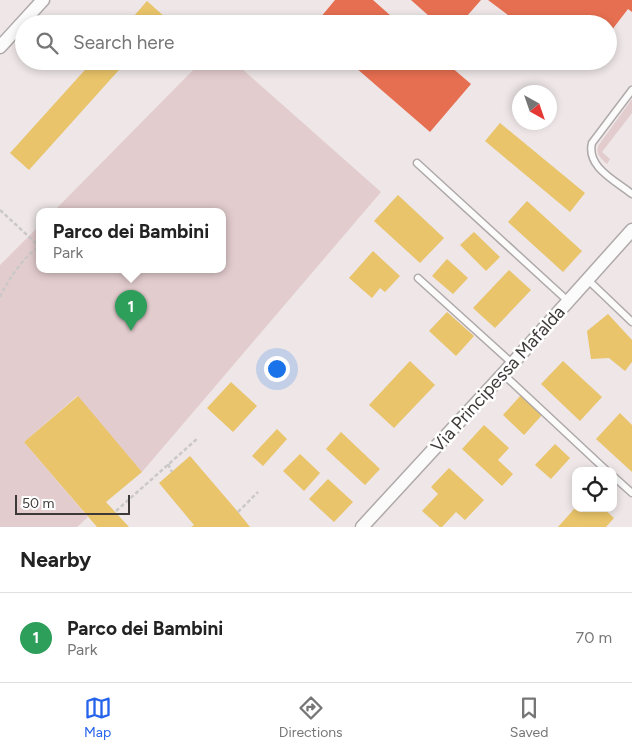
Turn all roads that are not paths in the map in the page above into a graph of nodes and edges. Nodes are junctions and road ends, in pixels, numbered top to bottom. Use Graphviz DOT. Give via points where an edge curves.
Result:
graph roads {
  1 [pos="43,0"];
  2 [pos="29,15"];
  3 [pos="15,31"];
  4 [pos="0,47"];
  5 [pos="632,90"];
  6 [pos="417,163"];
  7 [pos="632,194"];
  8 [pos="632,230"];
  9 [pos="418,278"];
  10 [pos="588,280"];
  11 [pos="569,302"];
  12 [pos="632,322"];
  13 [pos="513,364"];
  14 [pos="503,374"];
  15 [pos="604,467"];
  16 [pos="617,480"];
  17 [pos="632,494"];
  18 [pos="362,527"];
  1 -- 2 [label="street"];
  3 -- 4 [label="street"];
  5 -- 7 [label="lane" via="592,143 590,151 594,163"];
  6 -- 11 [label="lane"];
  8 -- 10 [label="street, Via Principessa Mafalda"];
  9 -- 13 [label="lane"];
  10 -- 11 [label="street, Via Principessa Mafalda"];
  10 -- 12 [label="lane"];
  11 -- 13 [label="street, Via Principessa Mafalda"];
  13 -- 14 [label="street, Via Principessa Mafalda"];
  14 -- 15 [label="lane"];
  14 -- 18 [label="street, Via Principessa Mafalda"];
  16 -- 17 [label="lane"];
}
